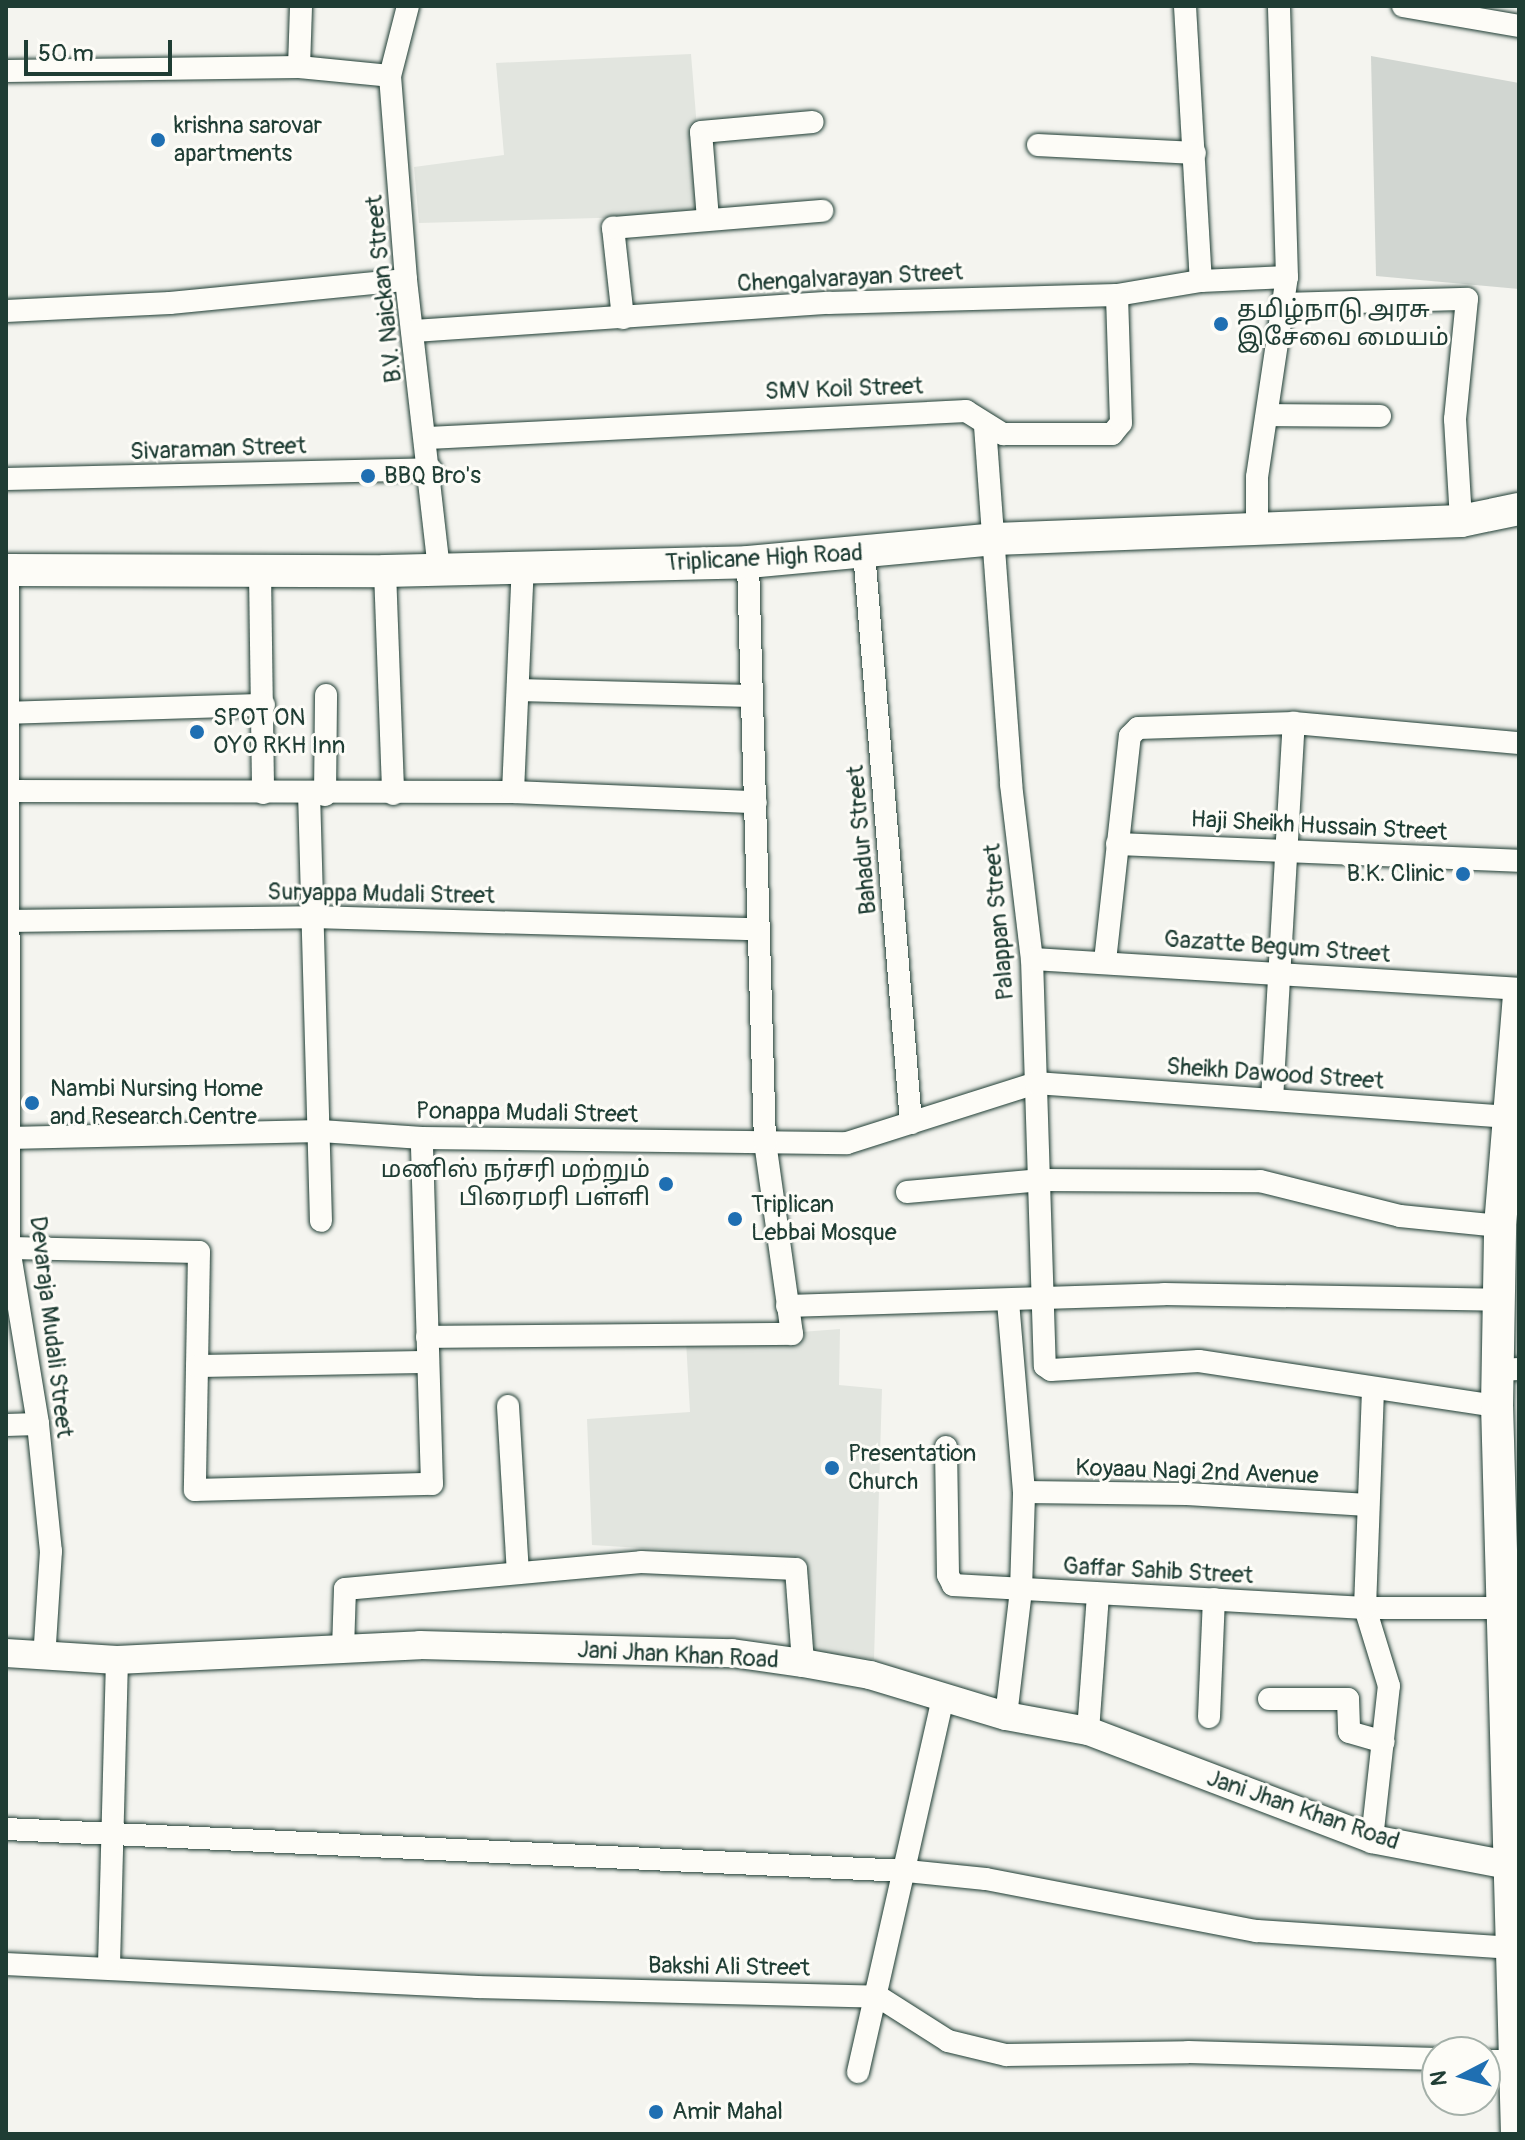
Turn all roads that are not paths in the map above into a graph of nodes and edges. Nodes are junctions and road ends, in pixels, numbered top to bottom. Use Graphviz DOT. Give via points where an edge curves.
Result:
graph roads {
  1 [pos="301,6"];
  2 [pos="408,6"];
  3 [pos="1185,6"];
  4 [pos="1279,6"];
  5 [pos="1403,6"];
  6 [pos="1519,26"];
  7 [pos="299,67"];
  8 [pos="6,71"];
  9 [pos="390,76"];
  10 [pos="813,122"];
  11 [pos="1038,145"];
  12 [pos="1195,153"];
  13 [pos="822,211"];
  14 [pos="708,219"];
  15 [pos="1287,277"];
  16 [pos="406,280"];
  17 [pos="1201,281"];
  18 [pos="1117,295"];
  19 [pos="1285,304"];
  20 [pos="6,311"];
  21 [pos="623,318"];
  22 [pos="414,331"];
  23 [pos="1268,415"];
  24 [pos="1380,416"];
  25 [pos="985,426"];
  26 [pos="428,438"];
  27 [pos="431,469"];
  28 [pos="6,479"];
  29 [pos="1519,509"];
  30 [pos="1461,521"];
  31 [pos="1257,529"];
  32 [pos="995,539"];
  33 [pos="864,552"];
  34 [pos="748,562"];
  35 [pos="523,566"];
  36 [pos="439,568"];
  37 [pos="7,570"];
  38 [pos="385,571"];
  39 [pos="260,572"];
  40 [pos="519,690"];
  41 [pos="326,695"];
  42 [pos="750,696"];
  43 [pos="264,705"];
  44 [pos="6,713"];
  45 [pos="1294,723"];
  46 [pos="1519,743"];
  47 [pos="6,791"];
  48 [pos="513,792"];
  49 [pos="263,793"];
  50 [pos="317,793"];
  51 [pos="393,794"];
  52 [pos="756,802"];
  53 [pos="1117,844"];
  54 [pos="1288,848"];
  55 [pos="1519,861"];
  56 [pos="312,917"];
  57 [pos="6,921"];
  58 [pos="755,929"];
  59 [pos="1032,959"];
  60 [pos="1105,961"];
  61 [pos="1283,973"];
  62 [pos="1519,989"];
  63 [pos="1519,996"];
  64 [pos="6,1060"];
  65 [pos="1517,1065"];
  66 [pos="1036,1083"];
  67 [pos="1272,1100"];
  68 [pos="1509,1117"];
  69 [pos="911,1123"];
  70 [pos="321,1131"];
  71 [pos="8,1138"];
  72 [pos="422,1138"];
  73 [pos="765,1143"];
  74 [pos="1513,1149"];
  75 [pos="1041,1180"];
  76 [pos="907,1192"];
  77 [pos="321,1221"];
  78 [pos="1506,1247"];
  79 [pos="9,1248"];
  80 [pos="1498,1300"];
  81 [pos="1008,1301"];
  82 [pos="1043,1301"];
  83 [pos="787,1306"];
  84 [pos="427,1337"];
  85 [pos="425,1362"];
  86 [pos="197,1366"];
  87 [pos="1508,1370"];
  88 [pos="1373,1388"];
  89 [pos="508,1406"];
  90 [pos="1497,1406"];
  91 [pos="38,1424"];
  92 [pos="6,1425"];
  93 [pos="946,1447"];
  94 [pos="1024,1492"];
  95 [pos="1368,1505"];
  96 [pos="1509,1543"];
  97 [pos="518,1572"];
  98 [pos="1021,1590"];
  99 [pos="1098,1596"];
  100 [pos="1214,1599"];
  101 [pos="1365,1608"];
  102 [pos="1500,1608"];
  103 [pos="343,1649"];
  104 [pos="6,1653"];
  105 [pos="44,1658"];
  106 [pos="117,1660"];
  107 [pos="803,1663"];
  108 [pos="943,1699"];
  109 [pos="1269,1699"];
  110 [pos="1006,1716"];
  111 [pos="1209,1717"];
  112 [pos="1088,1731"];
  113 [pos="1384,1742"];
  114 [pos="6,1829"];
  115 [pos="116,1833"];
  116 [pos="1372,1839"];
  117 [pos="1515,1866"];
  118 [pos="907,1871"];
  119 [pos="1513,1948"];
  120 [pos="6,1964"];
  121 [pos="109,1965"];
  122 [pos="879,1997"];
  123 [pos="1501,2052"];
  124 [pos="1421,2059"];
  125 [pos="1501,2065"];
  126 [pos="858,2072"];
  127 [pos="1517,2134"];
  1 -- 7 [label="street"];
  2 -- 9 [label="street, B.V. Naickan Street"];
  3 -- 12 [label="street"];
  4 -- 15 [label="street"];
  5 -- 6 [label="street"];
  7 -- 8 [label="street"];
  7 -- 9 [label="street"];
  9 -- 16 [label="street, B.V. Naickan Street"];
  10 -- 14 [label="street" via="701,132"];
  11 -- 12 [label="street"];
  12 -- 17 [label="street"];
  13 -- 14 [label="street"];
  14 -- 21 [label="street" via="613,228"];
  15 -- 17 [label="street, Chengalvarayan Street"];
  15 -- 19 [label="street"];
  16 -- 20 [label="street" via="170,303"];
  16 -- 22 [label="street, B.V. Naickan Street"];
  17 -- 18 [label="street, Chengalvarayan Street"];
  18 -- 21 [label="street, Chengalvarayan Street" via="828,303"];
  18 -- 25 [label="street, SMV Koil Street" via="1118,431 1003,434"];
  19 -- 23 [label="street"];
  19 -- 30 [label="street" via="1467,299 1455,419"];
  21 -- 22 [label="street, Chengalvarayan Street"];
  22 -- 26 [label="street, B.V. Naickan Street"];
  23 -- 24 [label="street"];
  23 -- 31 [label="street" via="1257,477"];
  25 -- 26 [label="street, SMV Koil Street" via="966,411"];
  25 -- 32 [label="street, Palappan Street"];
  26 -- 27 [label="street, B.V. Naickan Street"];
  27 -- 28 [label="street, Sivaraman Street"];
  27 -- 36 [label="street, B.V. Naickan Street"];
  29 -- 30 [label="main road, Triplicane High Road"];
  30 -- 31 [label="main road, Triplicane High Road"];
  31 -- 32 [label="main road, Triplicane High Road"];
  32 -- 33 [label="main road, Triplicane High Road"];
  32 -- 59 [label="street, Palappan Street" via="1011,784"];
  33 -- 34 [label="main road, Triplicane High Road"];
  33 -- 69 [label="street, Bahadur Street"];
  34 -- 35 [label="main road, Triplicane High Road"];
  34 -- 42 [label="street"];
  35 -- 36 [label="main road, Triplicane High Road"];
  35 -- 40 [label="street"];
  36 -- 38 [label="main road, Triplicane High Road"];
  37 -- 39 [label="main road, Triplicane High Road"];
  37 -- 44 [label="street, Devaraja Mudali Street"];
  38 -- 39 [label="main road, Triplicane High Road"];
  38 -- 51 [label="street"];
  39 -- 43 [label="street"];
  40 -- 42 [label="street"];
  40 -- 48 [label="street"];
  41 -- 50 [label="street"];
  42 -- 52 [label="street"];
  43 -- 44 [label="street"];
  43 -- 49 [label="street"];
  44 -- 47 [label="street, Devaraja Mudali Street"];
  45 -- 46 [label="street"];
  45 -- 53 [label="street" via="1133,730"];
  45 -- 54 [label="street"];
  47 -- 49 [label="street"];
  47 -- 57 [label="street, Devaraja Mudali Street"];
  48 -- 51 [label="street"];
  48 -- 52 [label="street"];
  49 -- 50 [label="street"];
  50 -- 51 [label="street"];
  50 -- 56 [label="street"];
  52 -- 58 [label="street"];
  53 -- 54 [label="street, Haji Sheikh Hussain Street"];
  53 -- 60 [label="street"];
  54 -- 55 [label="street, Haji Sheikh Hussain Street"];
  54 -- 61 [label="street"];
  56 -- 57 [label="street, Suryappa Mudali Street"];
  56 -- 58 [label="street, Suryappa Mudali Street"];
  56 -- 70 [label="street"];
  57 -- 64 [label="street, Devaraja Mudali Street"];
  58 -- 73 [label="street"];
  59 -- 60 [label="street, Gazatte Begum Street"];
  59 -- 66 [label="street, Palappan Street"];
  60 -- 61 [label="street, Gazatte Begum Street"];
  61 -- 62 [label="street, Gazatte Begum Street"];
  61 -- 67 [label="street"];
  63 -- 65 [label="main road"];
  64 -- 71 [label="street, Devaraja Mudali Street"];
  65 -- 68 [label="main road"];
  66 -- 67 [label="street, Sheikh Dawood Street"];
  66 -- 69 [label="street, Ponappa Mudali Street"];
  66 -- 75 [label="street, Palappan Street"];
  67 -- 68 [label="street, Sheikh Dawood Street"];
  68 -- 74 [label="main road"];
  69 -- 73 [label="street, Ponappa Mudali Street" via="847,1143"];
  70 -- 71 [label="street, Ponappa Mudali Street"];
  70 -- 72 [label="street, Ponappa Mudali Street"];
  70 -- 77 [label="street"];
  71 -- 79 [label="street, Devaraja Mudali Street"];
  72 -- 73 [label="street, Ponappa Mudali Street"];
  72 -- 84 [label="street"];
  73 -- 83 [label="street"];
  74 -- 78 [label="main road"];
  75 -- 76 [label="street"];
  75 -- 78 [label="street" via="1260,1181"];
  75 -- 82 [label="street, Palappan Street"];
  78 -- 80 [label="main road"];
  79 -- 86 [label="street" via="199,1252"];
  79 -- 91 [label="street, Devaraja Mudali Street"];
  80 -- 82 [label="street" via="1291,1293"];
  80 -- 87 [label="main road"];
  81 -- 82 [label="street"];
  81 -- 83 [label="street"];
  81 -- 94 [label="street"];
  82 -- 88 [label="street, Palappan Street" via="1045,1366 1051,1370 1199,1361"];
  83 -- 84 [label="street" via="792,1334"];
  84 -- 85 [label="street"];
  85 -- 86 [label="street"];
  85 -- 86 [label="street" via="432,1484 195,1490"];
  87 -- 90 [label="main road"];
  88 -- 90 [label="street"];
  88 -- 95 [label="street"];
  89 -- 97 [label="street"];
  90 -- 96 [label="main road"];
  91 -- 92 [label="street"];
  91 -- 105 [label="street, Devaraja Mudali Street" via="51,1551"];
  93 -- 98 [label="street, Gaffar Sahib Street" via="948,1575 953,1585"];
  94 -- 95 [label="street, Koyaau Nagi 2nd Avenue" via="1187,1494"];
  94 -- 98 [label="street"];
  95 -- 101 [label="street"];
  96 -- 102 [label="main road"];
  97 -- 103 [label="street" via="345,1589"];
  97 -- 107 [label="street" via="641,1562 796,1569"];
  98 -- 99 [label="street, Gaffar Sahib Street"];
  98 -- 110 [label="street"];
  99 -- 100 [label="street, Gaffar Sahib Street"];
  99 -- 112 [label="street"];
  100 -- 101 [label="street, Gaffar Sahib Street"];
  100 -- 111 [label="street"];
  101 -- 102 [label="street, Gaffar Sahib Street"];
  101 -- 113 [label="street" via="1389,1686"];
  102 -- 117 [label="main road"];
  103 -- 106 [label="street, Jani Jhan Khan Road"];
  103 -- 107 [label="street, Jani Jhan Khan Road" via="420,1645 732,1653"];
  104 -- 105 [label="street, Jani Jhan Khan Road"];
  105 -- 106 [label="street, Jani Jhan Khan Road"];
  106 -- 115 [label="street"];
  107 -- 108 [label="street, Jani Jhan Khan Road" via="870,1675"];
  108 -- 110 [label="street, Jani Jhan Khan Road"];
  108 -- 118 [label="street"];
  109 -- 113 [label="street" via="1348,1699 1349,1732"];
  110 -- 112 [label="street, Jani Jhan Khan Road"];
  112 -- 116 [label="street, Jani Jhan Khan Road"];
  113 -- 116 [label="street"];
  114 -- 115 [label="street"];
  115 -- 118 [label="street" via="605,1861"];
  115 -- 121 [label="street"];
  116 -- 117 [label="street, Jani Jhan Khan Road"];
  117 -- 119 [label="main road"];
  118 -- 119 [label="street" via="986,1879 1257,1931"];
  118 -- 122 [label="street"];
  119 -- 123 [label="main road"];
  120 -- 121 [label="street, Bakshi Ali Street"];
  121 -- 122 [label="street, Bakshi Ali Street" via="477,1987"];
  122 -- 124 [label="street" via="948,2041 1006,2055 1188,2052"];
  122 -- 126 [label="street"];
  125 -- 127 [label="main road"];
}
